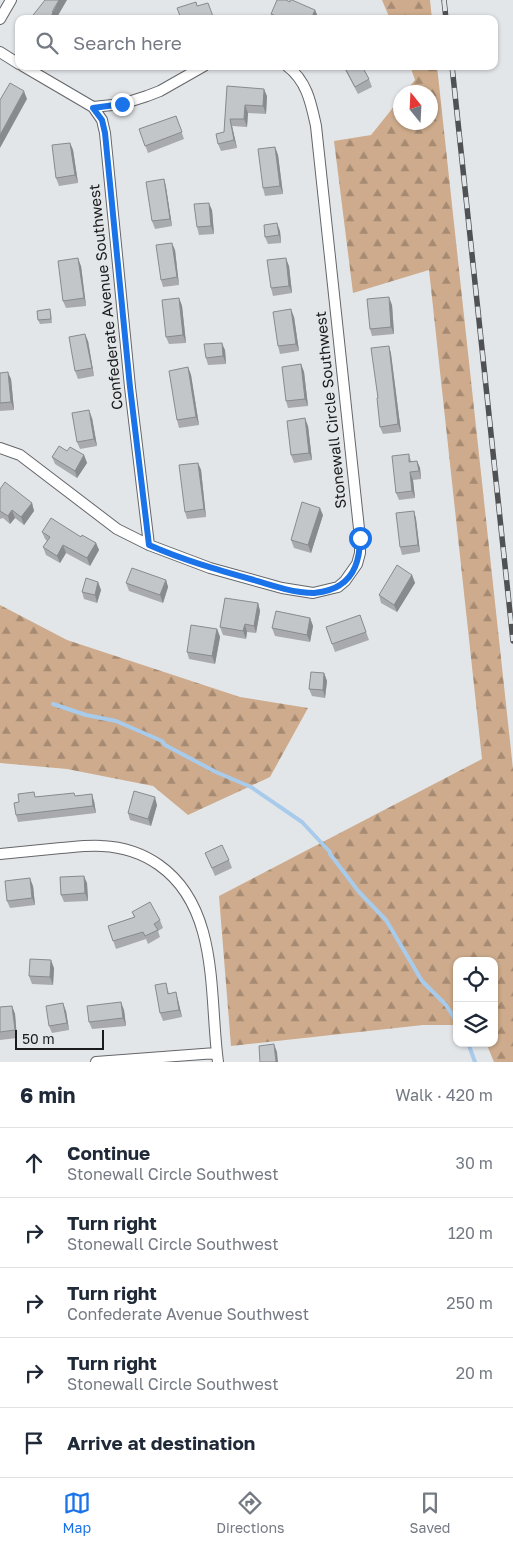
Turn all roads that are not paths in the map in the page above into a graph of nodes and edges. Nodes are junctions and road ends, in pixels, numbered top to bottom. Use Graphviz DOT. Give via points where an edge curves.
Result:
graph roads {
  1 [pos="11,0"];
  2 [pos="0,19"];
  3 [pos="0,52"];
  4 [pos="15,61"];
  5 [pos="30,70"];
  6 [pos="197,70"];
  7 [pos="291,70"];
  8 [pos="93,108"];
  9 [pos="0,448"];
  10 [pos="149,545"];
  11 [pos="0,854"];
  12 [pos="217,1057"];
  13 [pos="96,1062"];
  1 -- 2 [label="street"];
  3 -- 4 [label="street"];
  5 -- 8 [label="street"];
  6 -- 8 [label="street" via="147,96"];
  7 -- 10 [label="street, Stonewall Circle Southwest" via="306,88 316,126 360,538 357,564 338,587 313,593 282,588 219,570"];
  8 -- 10 [label="street, Confederate Avenue Southwest" via="102,120 105,133"];
  9 -- 10 [label="street, Stonewall Circle Southwest" via="20,455 117,529"];
  11 -- 12 [label="street" via="102,846 127,849 148,857 169,872 193,903 202,928 209,964"];
  12 -- 13 [label="street"];
}
